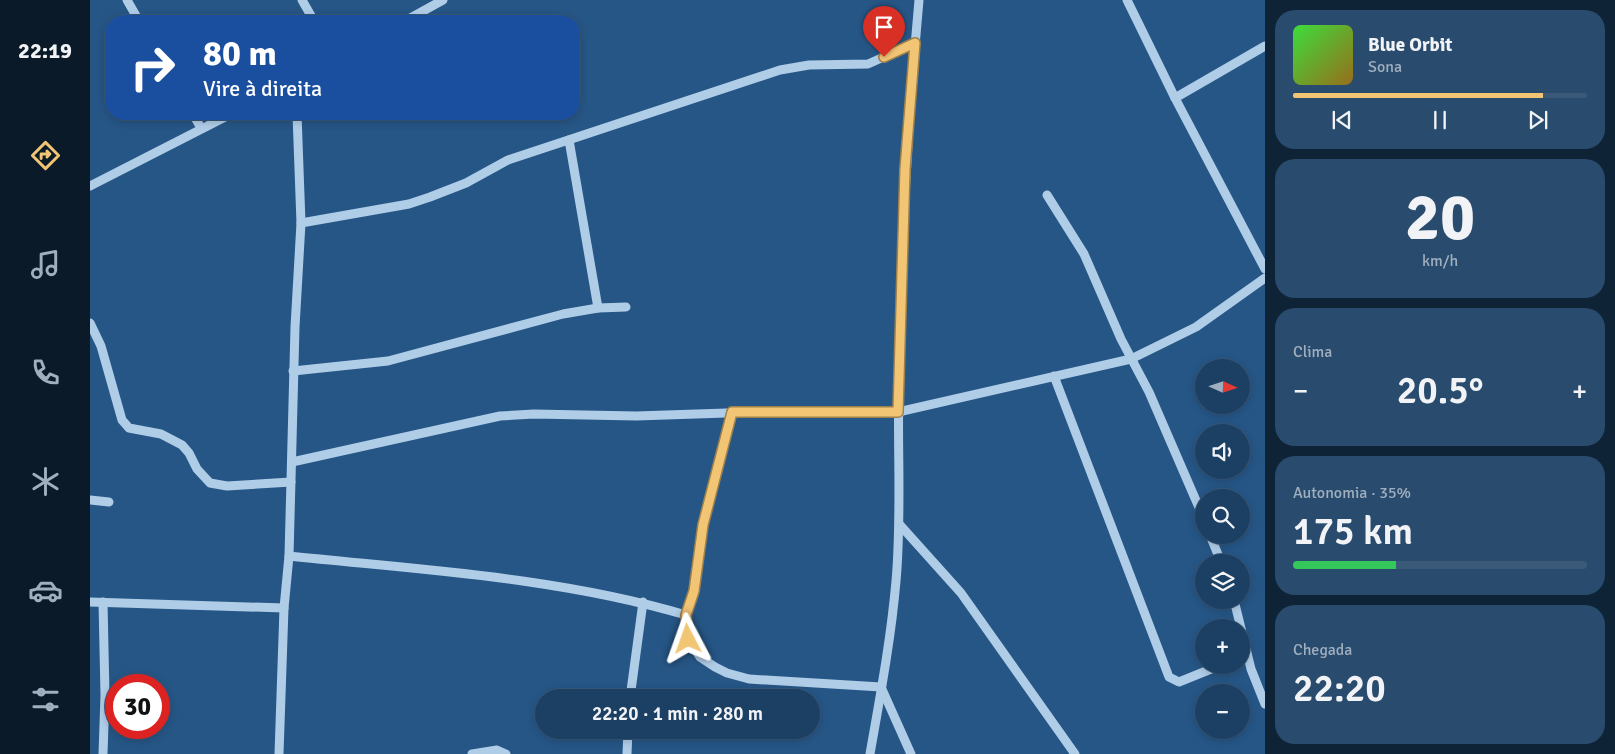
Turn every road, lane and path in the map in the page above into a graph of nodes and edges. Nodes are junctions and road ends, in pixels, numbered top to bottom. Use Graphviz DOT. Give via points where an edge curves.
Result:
graph roads {
  1 [pos="127,0"];
  2 [pos="302,0"];
  3 [pos="443,0"];
  4 [pos="919,0"];
  5 [pos="1128,0"];
  6 [pos="136,15"];
  7 [pos="311,15"];
  8 [pos="416,15"];
  9 [pos="915,43"];
  10 [pos="1265,46"];
  11 [pos="1175,98"];
  12 [pos="197,120"];
  13 [pos="219,120"];
  14 [pos="297,120"];
  15 [pos="202,128"];
  16 [pos="569,140"];
  17 [pos="90,186"];
  18 [pos="1047,195"];
  19 [pos="301,223"];
  20 [pos="1265,269"];
  21 [pos="1265,278"];
  22 [pos="598,308"];
  23 [pos="626,308"];
  24 [pos="90,324"];
  25 [pos="1131,359"];
  26 [pos="293,371"];
  27 [pos="1054,376"];
  28 [pos="732,412"];
  29 [pos="898,412"];
  30 [pos="292,462"];
  31 [pos="291,482"];
  32 [pos="1195,499"];
  33 [pos="90,500"];
  34 [pos="109,502"];
  35 [pos="900,525"];
  36 [pos="289,556"];
  37 [pos="90,602"];
  38 [pos="103,602"];
  39 [pos="643,602"];
  40 [pos="284,608"];
  41 [pos="686,615"];
  42 [pos="1250,670"];
  43 [pos="1199,674"];
  44 [pos="882,687"];
  45 [pos="631,689"];
  46 [pos="1265,704"];
  47 [pos="628,739"];
  48 [pos="103,754"];
  49 [pos="279,754"];
  50 [pos="472,754"];
  51 [pos="506,754"];
  52 [pos="627,754"];
  53 [pos="870,754"];
  54 [pos="911,754"];
  55 [pos="1075,754"];
  1 -- 6 [label="street"];
  2 -- 7 [label="street"];
  3 -- 8 [label="street"];
  4 -- 9 [label="street"];
  5 -- 11 [label="street"];
  9 -- 16 [label="street" via="868,64 808,65 780,70"];
  9 -- 29 [label="street" via="905,169"];
  10 -- 11 [label="street"];
  11 -- 20 [label="street"];
  12 -- 15 [label="street"];
  13 -- 15 [label="street"];
  14 -- 19 [label="street"];
  15 -- 17 [label="street"];
  16 -- 19 [label="street" via="508,160 430,197 390,208"];
  16 -- 22 [label="street"];
  18 -- 25 [label="street" via="1084,254"];
  19 -- 26 [label="street"];
  21 -- 25 [label="street" via="1196,327"];
  22 -- 23 [label="street"];
  22 -- 26 [label="street" via="563,314 388,361"];
  24 -- 31 [label="street" via="101,346 122,420 129,428 161,434 182,445 210,483 227,486"];
  25 -- 27 [label="street"];
  25 -- 32 [label="street" via="1149,392"];
  26 -- 30 [label="street"];
  27 -- 29 [label="street"];
  27 -- 43 [label="street" via="1170,677 1179,682"];
  28 -- 29 [label="street"];
  28 -- 30 [label="street" via="500,416"];
  28 -- 41 [label="street" via="703,525 694,591"];
  29 -- 35 [label="street"];
  30 -- 31 [label="street"];
  31 -- 36 [label="street"];
  33 -- 34 [label="street"];
  35 -- 44 [label="street"];
  35 -- 55 [label="street" via="961,593"];
  36 -- 39 [label="street" via="532,581"];
  36 -- 40 [label="street"];
  37 -- 38 [label="street"];
  38 -- 40 [label="street"];
  38 -- 48 [label="street" via="106,695"];
  39 -- 41 [label="street"];
  39 -- 45 [label="street"];
  40 -- 49 [label="street"];
  41 -- 44 [label="street" via="688,639 694,650 727,674 777,682"];
  42 -- 46 [label="street"];
  44 -- 53 [label="street"];
  44 -- 54 [label="street"];
  47 -- 52 [label="street"];
  50 -- 51 [label="street" via="497,750"];
}
